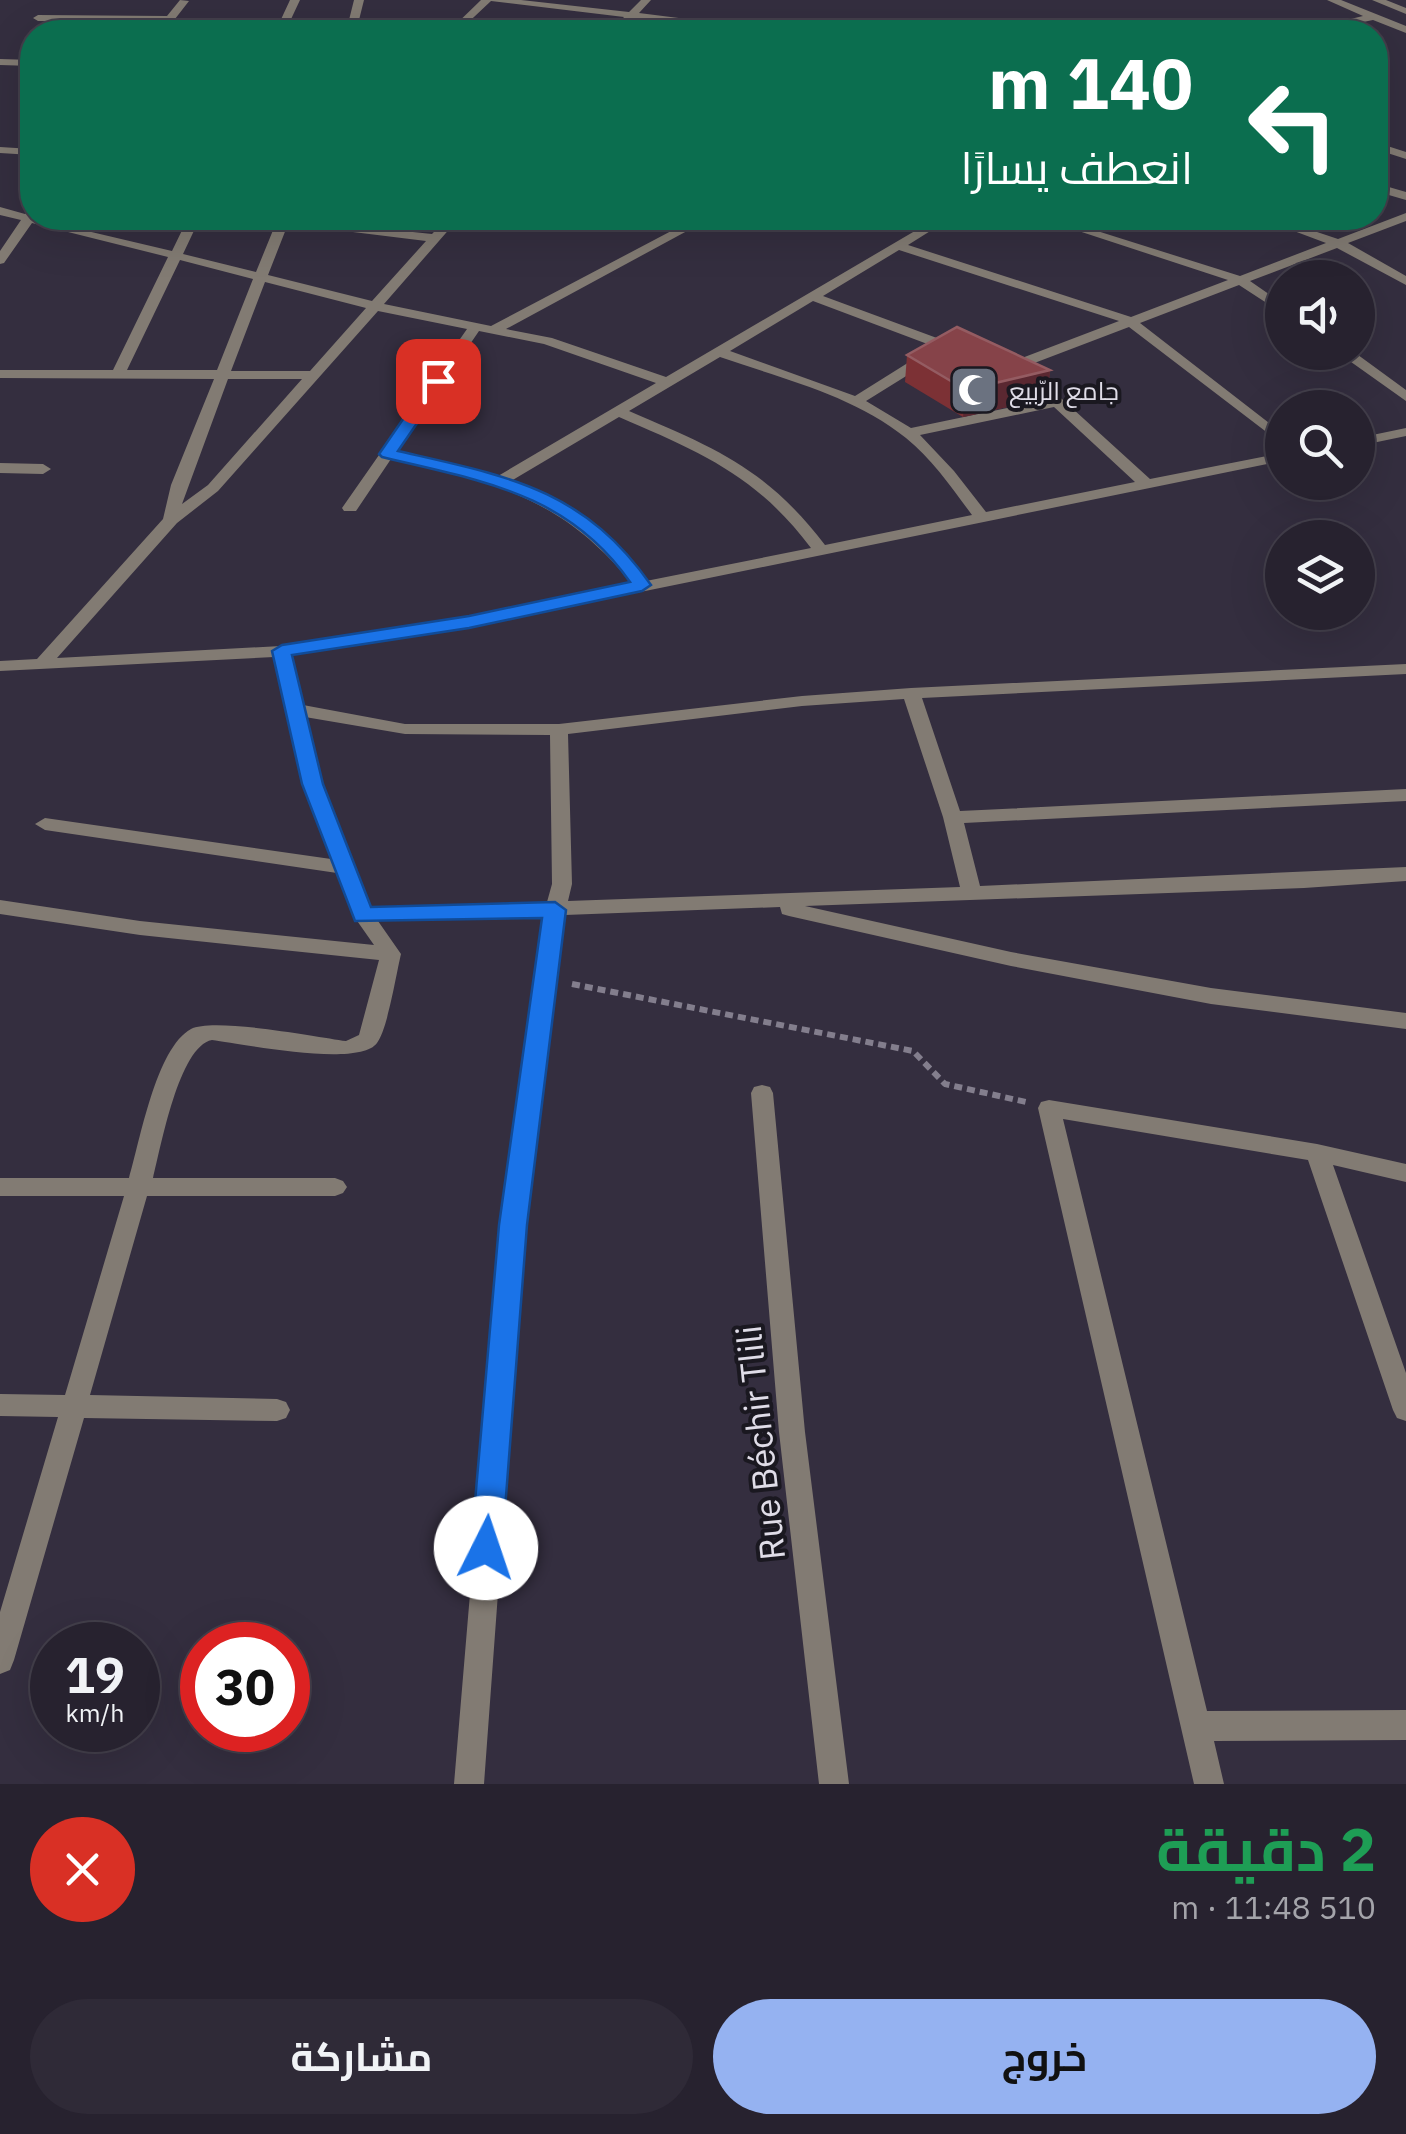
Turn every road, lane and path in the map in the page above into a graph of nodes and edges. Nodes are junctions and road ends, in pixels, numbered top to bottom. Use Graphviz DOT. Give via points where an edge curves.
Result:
graph roads {
  1 [pos="487,0"];
  2 [pos="496,0"];
  3 [pos="646,0"];
  4 [pos="1332,0"];
  5 [pos="1377,0"];
  6 [pos="184,2"];
  7 [pos="1406,12"];
  8 [pos="632,15"];
  9 [pos="1374,17"];
  10 [pos="38,18"];
  11 [pos="168,19"];
  12 [pos="466,20"];
  13 [pos="627,20"];
  14 [pos="677,20"];
  15 [pos="1360,20"];
  16 [pos="1381,20"];
  17 [pos="21,230"];
  18 [pos="81,230"];
  19 [pos="188,230"];
  20 [pos="279,230"];
  21 [pos="372,230"];
  22 [pos="443,230"];
  23 [pos="680,230"];
  24 [pos="925,230"];
  25 [pos="1083,230"];
  26 [pos="1300,230"];
  27 [pos="1372,230"];
  28 [pos="436,238"];
  29 [pos="1338,243"];
  30 [pos="898,246"];
  31 [pos="176,257"];
  32 [pos="0,260"];
  33 [pos="261,278"];
  34 [pos="1242,280"];
  35 [pos="1406,282"];
  36 [pos="811,296"];
  37 [pos="1265,297"];
  38 [pos="375,306"];
  39 [pos="1128,320"];
  40 [pos="476,326"];
  41 [pos="494,330"];
  42 [pos="946,346"];
  43 [pos="719,352"];
  44 [pos="990,363"];
  45 [pos="1369,370"];
  46 [pos="0,374"];
  47 [pos="118,374"];
  48 [pos="316,375"];
  49 [pos="222,376"];
  50 [pos="667,382"];
  51 [pos="1406,397"];
  52 [pos="855,402"];
  53 [pos="1058,402"];
  54 [pos="617,411"];
  55 [pos="1265,427"];
  56 [pos="1406,432"];
  57 [pos="910,433"];
  58 [pos="1375,438"];
  59 [pos="388,454"];
  60 [pos="1265,460"];
  61 [pos="0,468"];
  62 [pos="43,468"];
  63 [pos="502,480"];
  64 [pos="1146,484"];
  65 [pos="350,508"];
  66 [pos="981,517"];
  67 [pos="170,520"];
  68 [pos="820,549"];
  69 [pos="642,585"];
  70 [pos="282,651"];
  71 [pos="0,666"];
  72 [pos="40,666"];
  73 [pos="1406,669"];
  74 [pos="912,693"];
  75 [pos="294,710"];
  76 [pos="559,730"];
  77 [pos="1406,795"];
  78 [pos="953,818"];
  79 [pos="46,824"];
  80 [pos="342,868"];
  81 [pos="1406,874"];
  82 [pos="972,894"];
  83 [pos="760,902"];
  84 [pos="0,908"];
  85 [pos="555,910"];
  86 [pos="363,915"];
  87 [pos="392,954"];
  88 [pos="546,980"];
  89 [pos="1406,1020"];
  90 [pos="762,1093"];
  91 [pos="1049,1108"];
  92 [pos="1317,1153"];
  93 [pos="1406,1173"];
  94 [pos="140,1186"];
  95 [pos="0,1187"];
  96 [pos="335,1188"];
  97 [pos="77,1404"];
  98 [pos="0,1405"];
  99 [pos="277,1410"];
  100 [pos="1406,1410"];
  101 [pos="0,1660"];
  102 [pos="1406,1725"];
  103 [pos="1198,1726"];
  104 [pos="469,1784"];
  105 [pos="834,1784"];
  106 [pos="1209,1784"];
  1 -- 12 [label="street"];
  2 -- 8 [label="street"];
  3 -- 8 [label="street"];
  4 -- 9 [label="street"];
  5 -- 7 [label="street"];
  6 -- 11 [label="street"];
  8 -- 13 [label="street"];
  8 -- 14 [label="street"];
  9 -- 15 [label="street"];
  9 -- 16 [label="street"];
  10 -- 11 [label="street"];
  17 -- 32 [label="street"];
  18 -- 31 [label="street"];
  19 -- 31 [label="street"];
  20 -- 33 [label="street"];
  21 -- 28 [label="street"];
  22 -- 28 [label="street"];
  23 -- 41 [label="street"];
  24 -- 30 [label="street"];
  25 -- 34 [label="street"];
  26 -- 29 [label="street"];
  27 -- 29 [label="street"];
  28 -- 38 [label="street"];
  29 -- 34 [label="street"];
  29 -- 35 [label="street"];
  30 -- 36 [label="street"];
  30 -- 39 [label="street"];
  31 -- 33 [label="street"];
  31 -- 47 [label="street"];
  33 -- 38 [label="street"];
  33 -- 49 [label="street"];
  34 -- 37 [label="street"];
  34 -- 39 [label="street"];
  36 -- 42 [label="street"];
  36 -- 43 [label="street"];
  38 -- 40 [label="street"];
  38 -- 48 [label="street"];
  39 -- 44 [label="street"];
  39 -- 55 [label="street"];
  40 -- 41 [label="street"];
  40 -- 59 [label="street"];
  41 -- 50 [label="street"];
  42 -- 44 [label="street"];
  42 -- 52 [label="street"];
  43 -- 50 [label="street"];
  43 -- 52 [label="street"];
  44 -- 53 [label="street"];
  45 -- 51 [label="street"];
  46 -- 47 [label="street"];
  47 -- 49 [label="street"];
  48 -- 49 [label="street"];
  48 -- 67 [label="street" via="213,488"];
  49 -- 67 [label="street"];
  50 -- 54 [label="street"];
  52 -- 57 [label="street"];
  53 -- 57 [label="street"];
  53 -- 64 [label="street"];
  54 -- 63 [label="street"];
  54 -- 68 [label="street" via="750,478 784,505"];
  56 -- 58 [label="street"];
  57 -- 66 [label="street"];
  59 -- 63 [label="street"];
  59 -- 65 [label="street"];
  60 -- 64 [label="street"];
  61 -- 62 [label="street"];
  63 -- 69 [label="street" via="589,525"];
  64 -- 66 [label="street"];
  66 -- 68 [label="street"];
  67 -- 72 [label="street"];
  68 -- 69 [label="street"];
  69 -- 70 [label="street" via="469,622"];
  70 -- 72 [label="street"];
  70 -- 75 [label="street"];
  71 -- 72 [label="street"];
  73 -- 74 [label="street"];
  74 -- 76 [label="street"];
  74 -- 78 [label="street"];
  75 -- 76 [label="street" via="405,729"];
  75 -- 80 [label="street"];
  76 -- 85 [label="street" via="562,865"];
  77 -- 78 [label="street"];
  78 -- 82 [label="street"];
  79 -- 80 [label="street"];
  80 -- 86 [label="street"];
  81 -- 82 [label="street"];
  82 -- 83 [label="street"];
  83 -- 85 [label="street"];
  83 -- 89 [label="street" via="1212,996"];
  84 -- 87 [label="street"];
  85 -- 86 [label="street"];
  85 -- 88 [label="street"];
  86 -- 87 [label="street"];
  87 -- 94 [label="street" via="369,1038 361,1046 197,1035 175,1061"];
  88 -- 91 [label="path" via="913,1050 945,1084"];
  88 -- 104 [label="street" via="513,1225"];
  90 -- 105 [label="street, Rue Béchir Tlili" via="792,1432"];
  91 -- 92 [label="street"];
  91 -- 103 [label="street"];
  92 -- 93 [label="street"];
  92 -- 100 [label="street"];
  94 -- 95 [label="street"];
  94 -- 96 [label="street"];
  94 -- 97 [label="street"];
  97 -- 98 [label="street"];
  97 -- 99 [label="street"];
  97 -- 101 [label="street"];
  102 -- 103 [label="street"];
  103 -- 106 [label="street"];
}
